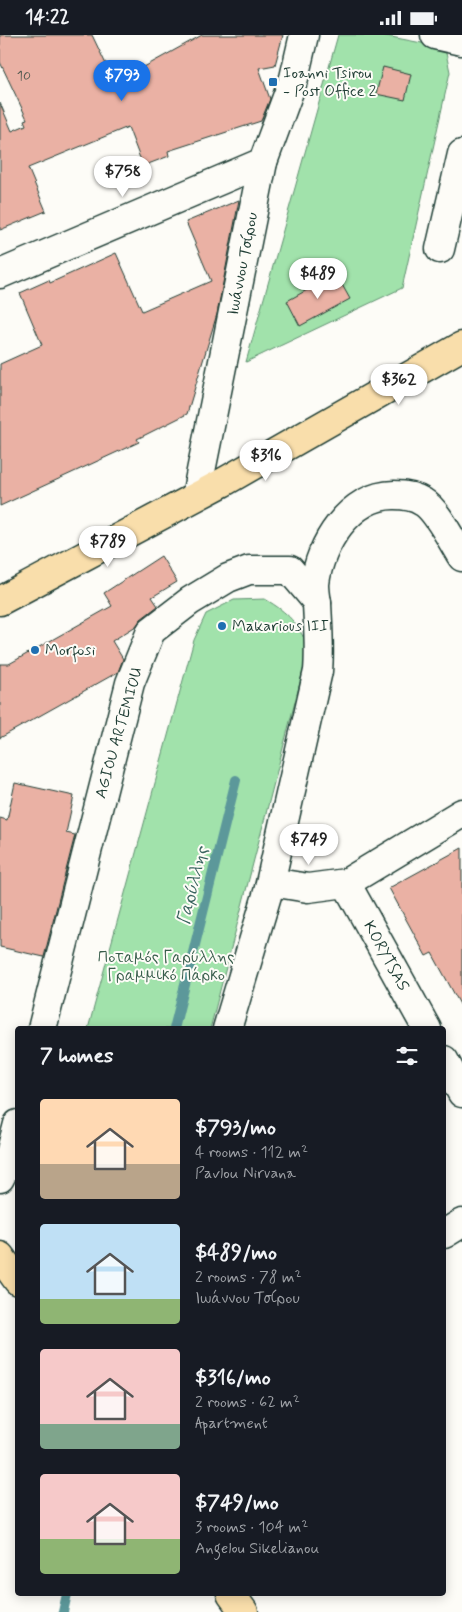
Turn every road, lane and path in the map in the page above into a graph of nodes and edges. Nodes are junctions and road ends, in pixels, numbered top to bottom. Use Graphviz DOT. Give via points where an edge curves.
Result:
graph roads {
  1 [pos="304,35"];
  2 [pos="436,35"];
  3 [pos="462,41"];
  4 [pos="462,154"];
  5 [pos="264,162"];
  6 [pos="440,249"];
  7 [pos="0,274"];
  8 [pos="462,346"];
  9 [pos="196,496"];
  10 [pos="462,557"];
  11 [pos="0,601"];
  12 [pos="317,602"];
  13 [pos="462,813"];
  14 [pos="271,882"];
  15 [pos="346,883"];
  16 [pos="43,1026"];
  17 [pos="228,1026"];
  18 [pos="425,1026"];
  19 [pos="446,1064"];
  20 [pos="462,1093"];
  21 [pos="15,1135"];
  22 [pos="0,1178"];
  23 [pos="462,1223"];
  24 [pos="446,1233"];
  25 [pos="0,1257"];
  26 [pos="15,1277"];
  1 -- 5 [label="street, Ιωάννου Τσίρου" via="294,78"];
  2 -- 3 [label="street"];
  4 -- 6 [label="street"];
  5 -- 7 [label="street"];
  5 -- 9 [label="street, Ιωάννου Τσίρου"];
  8 -- 9 [label="main road"];
  9 -- 11 [label="main road"];
  10 -- 12 [label="street" via="424,502 408,495 387,495 363,503 338,525 322,554 315,584"];
  12 -- 14 [label="street" via="318,671"];
  12 -- 16 [label="street, AGIOU ARTEMIOU" via="290,570 249,570 196,597 151,631 130,683"];
  13 -- 15 [label="street"];
  14 -- 15 [label="street" via="308,888"];
  14 -- 17 [label="street"];
  15 -- 18 [label="street, KORYTSAS"];
  19 -- 20 [label="street"];
  21 -- 22 [label="street"];
  23 -- 24 [label="street"];
  25 -- 26 [label="main road"];
}
